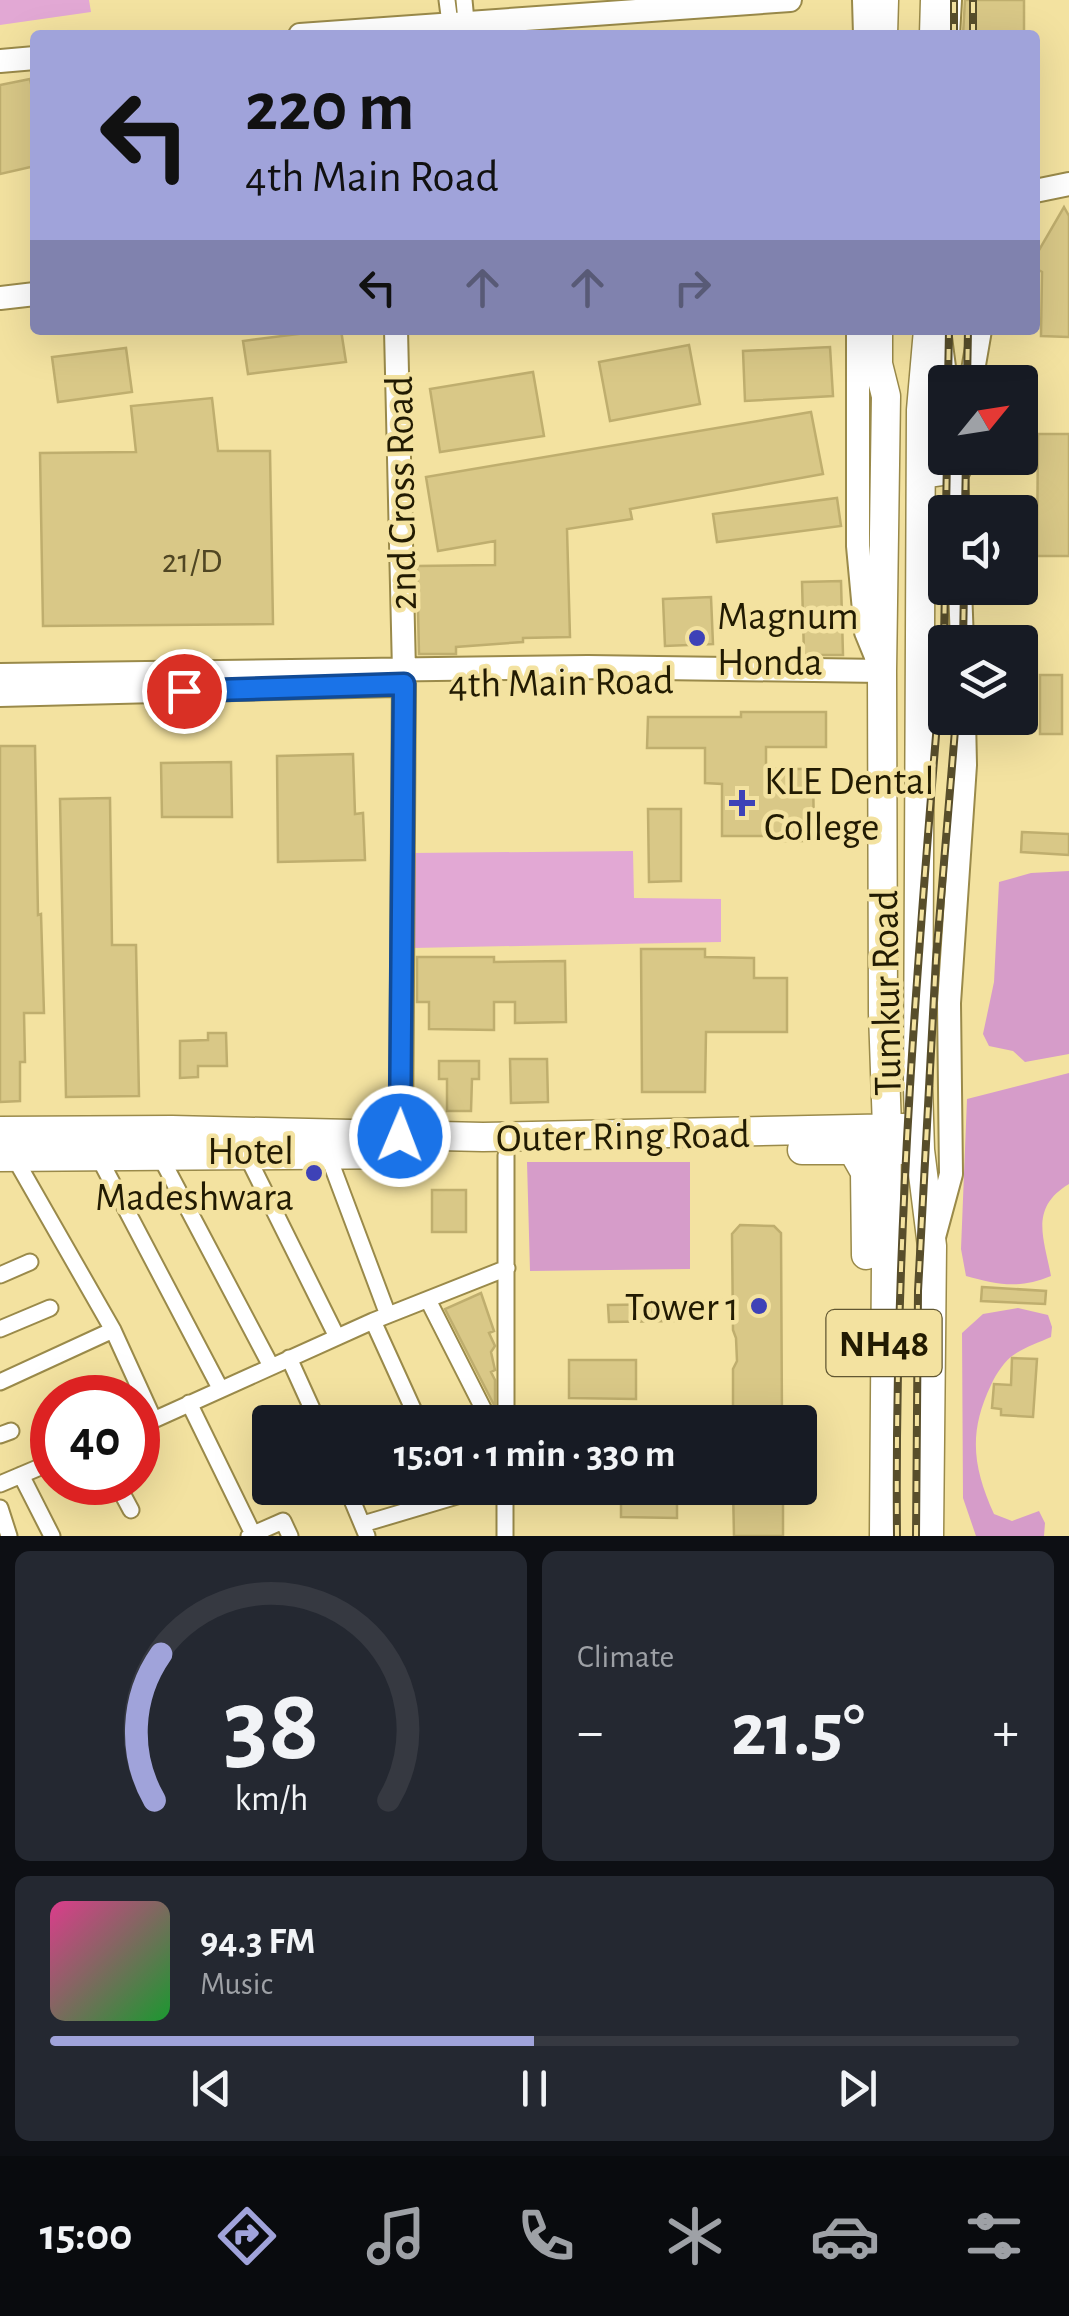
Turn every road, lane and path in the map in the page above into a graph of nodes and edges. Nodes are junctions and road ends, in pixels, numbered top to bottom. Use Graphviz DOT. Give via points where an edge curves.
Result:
graph roads {
  1 [pos="790,0"];
  2 [pos="864,0"];
  3 [pos="884,0"];
  4 [pos="902,0"];
  5 [pos="919,0"];
  6 [pos="935,0"];
  7 [pos="950,0"];
  8 [pos="520,9"];
  9 [pos="456,16"];
  10 [pos="341,30"];
  11 [pos="865,30"];
  12 [pos="882,30"];
  13 [pos="900,30"];
  14 [pos="918,30"];
  15 [pos="934,30"];
  16 [pos="948,30"];
  17 [pos="30,58"];
  18 [pos="0,61"];
  19 [pos="1069,184"];
  20 [pos="1040,190"];
  21 [pos="30,299"];
  22 [pos="0,302"];
  23 [pos="382,335"];
  24 [pos="396,335"];
  25 [pos="858,335"];
  26 [pos="878,335"];
  27 [pos="894,335"];
  28 [pos="912,335"];
  29 [pos="928,335"];
  30 [pos="940,335"];
  31 [pos="979,335"];
  32 [pos="944,365"];
  33 [pos="974,365"];
  34 [pos="886,396"];
  35 [pos="921,410"];
  36 [pos="928,472"];
  37 [pos="922,474"];
  38 [pos="0,676"];
  39 [pos="883,677"];
  40 [pos="398,678"];
  41 [pos="0,695"];
  42 [pos="964,735"];
  43 [pos="0,1131"];
  44 [pos="394,1136"];
  45 [pos="886,1139"];
  46 [pos="921,1139"];
  47 [pos="852,1149"];
  48 [pos="328,1155"];
  49 [pos="506,1155"];
  50 [pos="98,1156"];
  51 [pos="160,1156"];
  52 [pos="247,1156"];
  53 [pos="7,1157"];
  54 [pos="885,1213"];
  55 [pos="928,1214"];
  56 [pos="932,1246"];
  57 [pos="30,1262"];
  58 [pos="507,1268"];
  59 [pos="0,1275"];
  60 [pos="429,1302"];
  61 [pos="50,1308"];
  62 [pos="381,1318"];
  63 [pos="0,1329"];
  64 [pos="113,1330"];
  65 [pos="337,1337"];
  66 [pos="289,1358"];
  67 [pos="271,1366"];
  68 [pos="134,1375"];
  69 [pos="0,1382"];
  70 [pos="220,1388"];
  71 [pos="190,1403"];
  72 [pos="310,1405"];
  73 [pos="413,1405"];
  74 [pos="481,1405"];
  75 [pos="506,1405"];
  76 [pos="160,1417"];
  77 [pos="932,1445"];
  78 [pos="30,1472"];
  79 [pos="22,1475"];
  80 [pos="0,1484"];
  81 [pos="128,1505"];
  82 [pos="354,1505"];
  83 [pos="436,1505"];
  84 [pos="505,1505"];
  85 [pos="0,1508"];
  86 [pos="131,1510"];
  87 [pos="365,1530"];
  88 [pos="251,1535"];
  89 [pos="8,1536"];
  90 [pos="52,1536"];
  91 [pos="290,1536"];
  92 [pos="505,1536"];
  93 [pos="867,1536"];
  94 [pos="884,1536"];
  95 [pos="929,1536"];
  96 [pos="942,1536"];
  1 -- 8 [label="street"];
  2 -- 11 [label="street"];
  3 -- 12 [label="highway"];
  4 -- 13 [label="highway"];
  5 -- 14 [label="highway"];
  6 -- 15 [label="highway"];
  7 -- 16 [label="street"];
  8 -- 9 [label="street"];
  9 -- 10 [label="street"];
  17 -- 18 [label="street"];
  19 -- 20 [label="street"];
  21 -- 22 [label="street"];
  23 -- 40 [label="street"];
  24 -- 40 [label="street, 2nd Cross Road"];
  25 -- 39 [label="street" via="858,546 866,632"];
  26 -- 34 [label="highway, Tumkur Road / NH48"];
  27 -- 34 [label="highway"];
  28 -- 35 [label="highway"];
  29 -- 35 [label="highway, NH48"];
  30 -- 32 [label="street"];
  31 -- 33 [label="street"];
  34 -- 39 [label="highway, Tumkur Road / NH48"];
  35 -- 37 [label="highway, NH48"];
  36 -- 37 [label="highway"];
  37 -- 46 [label="highway, Tumkur Road / NH48"];
  38 -- 40 [label="street, 4th Main Road"];
  39 -- 40 [label="street, 4th Main Road"];
  39 -- 45 [label="highway, Tumkur Road / NH48"];
  40 -- 41 [label="street, 4th Main Road"];
  40 -- 44 [label="street, 2nd Cross Road" via="386,911"];
  42 -- 56 [label="street" via="950,946 951,1174"];
  43 -- 44 [label="highway, Outer Ring Road"];
  44 -- 45 [label="highway, Outer Ring Road"];
  45 -- 46 [label="highway"];
  45 -- 47 [label="highway, Outer Ring Road"];
  45 -- 54 [label="highway, Tumkur Road / NH48"];
  46 -- 55 [label="highway, Tumkur Road / NH48"];
  47 -- 49 [label="highway, Outer Ring Road"];
  47 -- 93 [label="highway" via="864,1172"];
  48 -- 49 [label="highway, Outer Ring Road"];
  48 -- 52 [label="highway, Outer Ring Road"];
  48 -- 62 [label="street"];
  49 -- 58 [label="street"];
  50 -- 51 [label="highway, Outer Ring Road"];
  50 -- 53 [label="highway, Outer Ring Road"];
  50 -- 70 [label="street"];
  51 -- 52 [label="highway, Outer Ring Road"];
  51 -- 67 [label="street"];
  52 -- 65 [label="street"];
  53 -- 64 [label="street"];
  54 -- 55 [label="highway"];
  54 -- 94 [label="highway, Tumkur Road / NH48"];
  55 -- 56 [label="highway, Tumkur Road / NH48"];
  56 -- 77 [label="highway, Tumkur Road / NH48"];
  57 -- 59 [label="street"];
  58 -- 60 [label="street"];
  58 -- 75 [label="street"];
  60 -- 62 [label="street"];
  60 -- 74 [label="street"];
  61 -- 63 [label="street"];
  62 -- 65 [label="street"];
  62 -- 73 [label="street"];
  64 -- 68 [label="street"];
  64 -- 69 [label="street"];
  65 -- 66 [label="street"];
  66 -- 67 [label="street"];
  66 -- 72 [label="street"];
  67 -- 70 [label="street"];
  70 -- 71 [label="street"];
  71 -- 76 [label="street"];
  71 -- 88 [label="street"];
  77 -- 95 [label="highway, Tumkur Road / NH48"];
  77 -- 96 [label="highway"];
  78 -- 79 [label="street"];
  79 -- 80 [label="street"];
  79 -- 90 [label="street"];
  81 -- 86 [label="street"];
  82 -- 87 [label="street"];
  83 -- 87 [label="street"];
  84 -- 92 [label="street"];
  85 -- 89 [label="street"];
  88 -- 91 [label="street" via="283,1521"];
}
